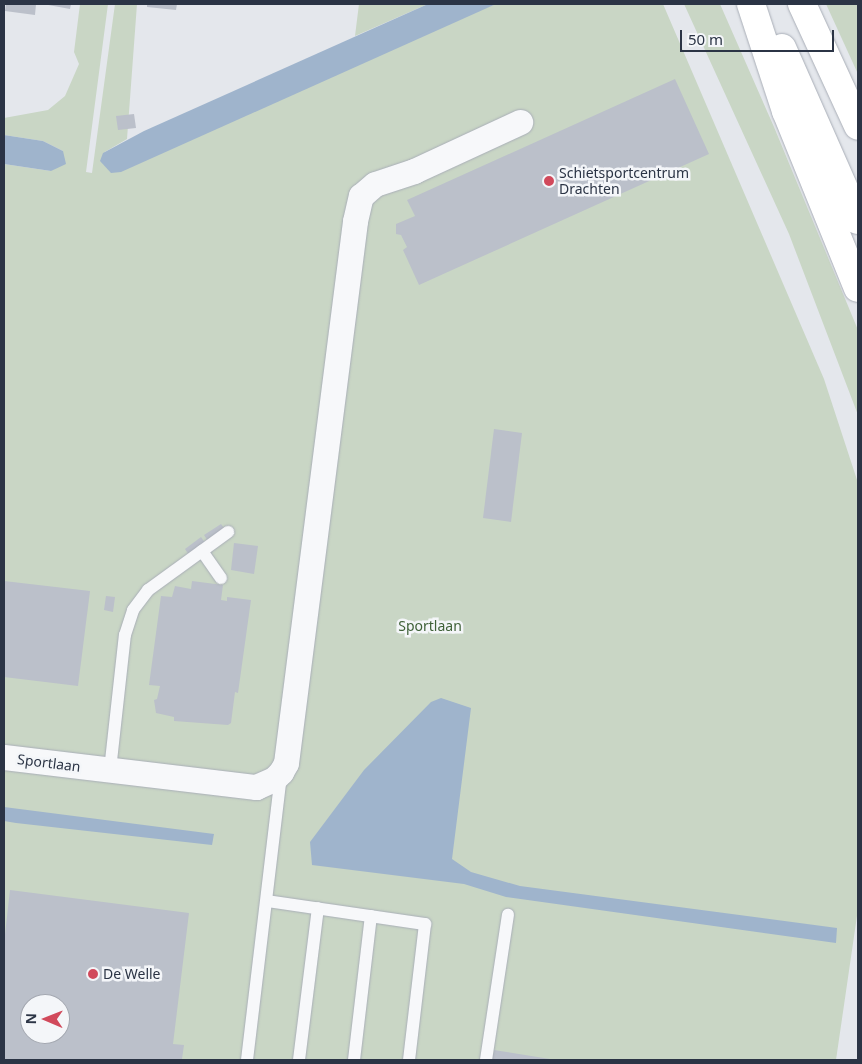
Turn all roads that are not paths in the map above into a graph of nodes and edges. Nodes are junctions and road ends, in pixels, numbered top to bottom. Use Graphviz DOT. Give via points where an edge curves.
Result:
graph roads {
  1 [pos="751,4"];
  2 [pos="762,4"];
  3 [pos="802,4"];
  4 [pos="520,122"];
  5 [pos="858,126"];
  6 [pos="858,220"];
  7 [pos="858,288"];
  8 [pos="228,532"];
  9 [pos="202,551"];
  10 [pos="221,578"];
  11 [pos="4,757"];
  12 [pos="110,770"];
  13 [pos="281,772"];
  14 [pos="267,901"];
  15 [pos="318,908"];
  16 [pos="508,915"];
  17 [pos="371,916"];
  18 [pos="247,1060"];
  19 [pos="299,1060"];
  20 [pos="354,1060"];
  21 [pos="409,1060"];
  22 [pos="486,1060"];
  1 -- 7 [label="highway" via="786,111"];
  2 -- 6 [label="highway"];
  3 -- 5 [label="highway"];
  4 -- 13 [label="street" via="414,171 375,184 361,196 354,221 286,764"];
  8 -- 9 [label="lane"];
  9 -- 10 [label="lane"];
  9 -- 12 [label="lane" via="148,590 133,610 125,635"];
  11 -- 12 [label="street, Sportlaan"];
  12 -- 13 [label="street, Sportlaan" via="256,787"];
  13 -- 14 [label="lane"];
  14 -- 15 [label="lane"];
  14 -- 18 [label="lane"];
  15 -- 17 [label="lane"];
  15 -- 19 [label="lane"];
  16 -- 22 [label="lane"];
  17 -- 20 [label="lane"];
  17 -- 21 [label="lane" via="424,924"];
}
